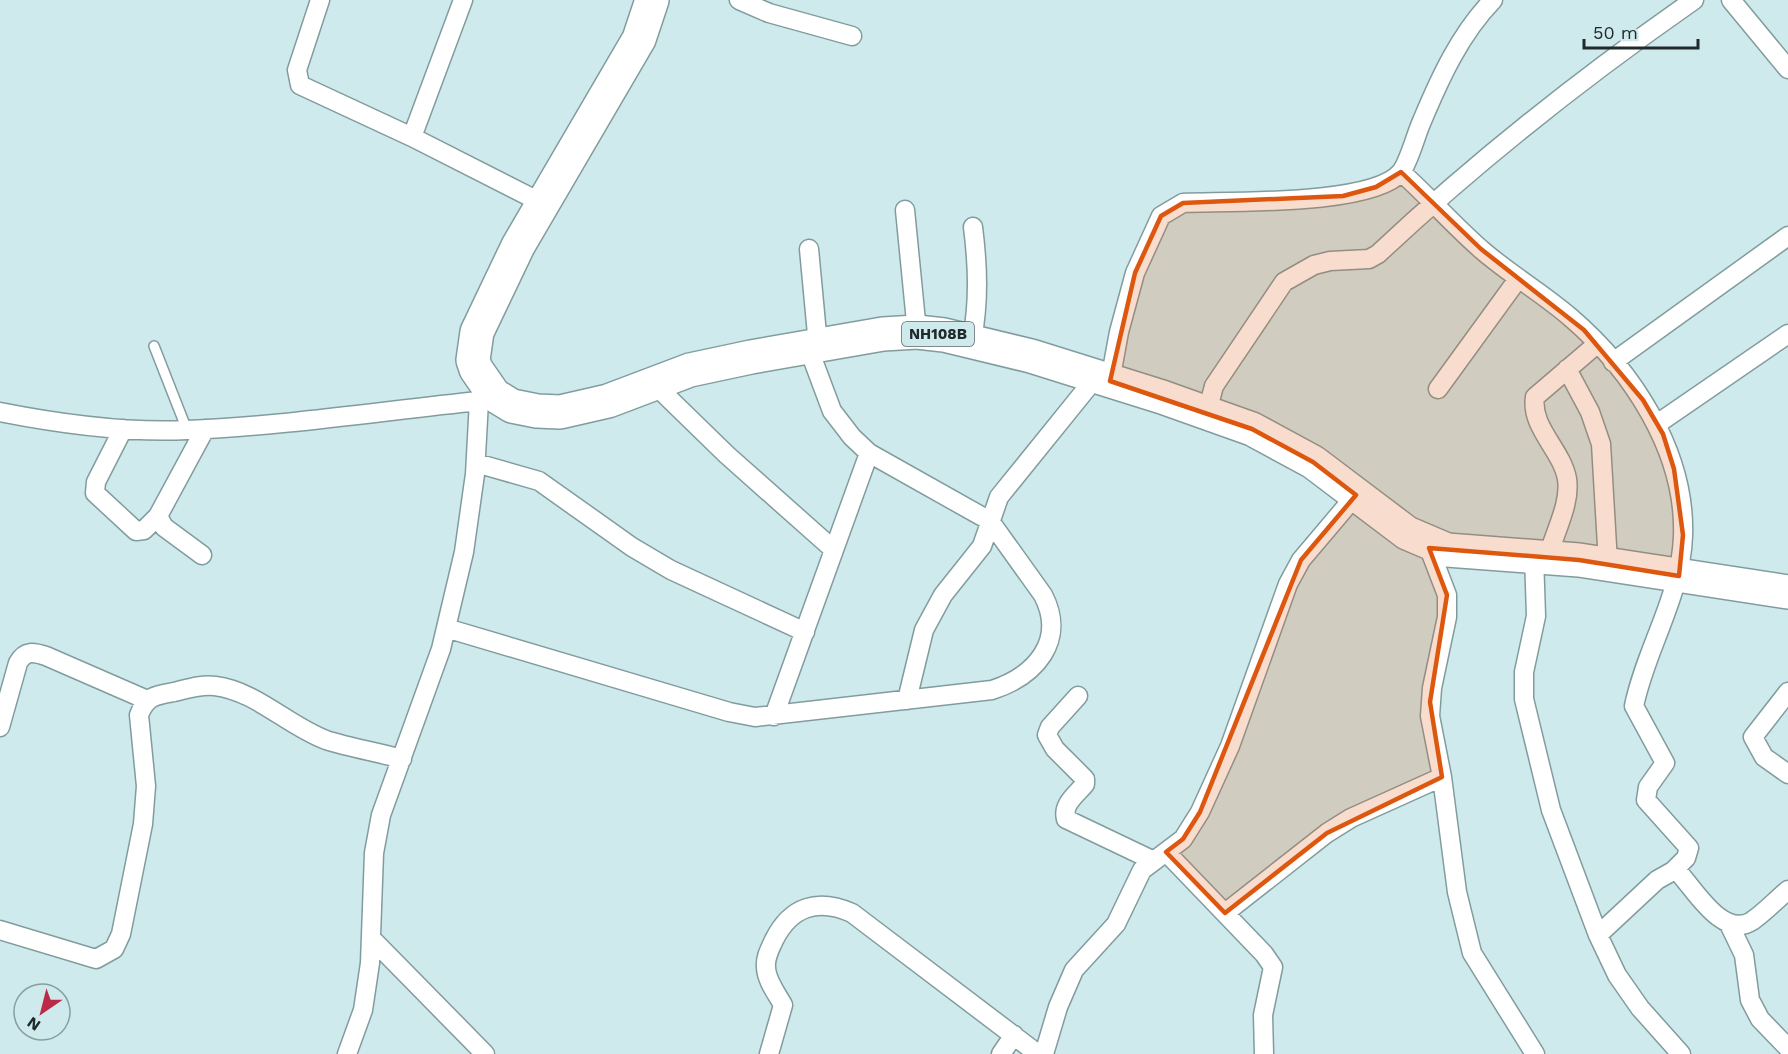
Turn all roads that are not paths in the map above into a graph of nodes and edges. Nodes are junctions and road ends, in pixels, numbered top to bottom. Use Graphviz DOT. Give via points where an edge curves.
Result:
graph roads {
  1 [pos="320,0"];
  2 [pos="463,0"];
  3 [pos="652,0"];
  4 [pos="739,0"];
  5 [pos="1493,0"];
  6 [pos="1694,0"];
  7 [pos="1731,0"];
  8 [pos="852,36"];
  9 [pos="1788,69"];
  10 [pos="412,137"];
  11 [pos="1401,172"];
  12 [pos="1434,201"];
  13 [pos="542,203"];
  14 [pos="905,210"];
  15 [pos="973,227"];
  16 [pos="1788,236"];
  17 [pos="809,249"];
  18 [pos="1518,279"];
  19 [pos="916,332"];
  20 [pos="1788,334"];
  21 [pos="972,340"];
  22 [pos="1597,344"];
  23 [pos="154,346"];
  24 [pos="813,346"];
  25 [pos="1612,362"];
  26 [pos="1567,369"];
  27 [pos="1103,379"];
  28 [pos="652,383"];
  29 [pos="1438,389"];
  30 [pos="486,398"];
  31 [pos="0,412"];
  32 [pos="1207,412"];
  33 [pos="1657,424"];
  34 [pos="123,429"];
  35 [pos="196,430"];
  36 [pos="869,453"];
  37 [pos="476,463"];
  38 [pos="1356,495"];
  39 [pos="158,516"];
  40 [pos="990,521"];
  41 [pos="1427,543"];
  42 [pos="834,550"];
  43 [pos="202,555"];
  44 [pos="1541,556"];
  45 [pos="1608,563"];
  46 [pos="1678,576"];
  47 [pos="1788,592"];
  48 [pos="446,628"];
  49 [pos="805,632"];
  50 [pos="1788,692"];
  51 [pos="1078,696"];
  52 [pos="147,700"];
  53 [pos="907,700"];
  54 [pos="774,716"];
  55 [pos="0,727"];
  56 [pos="402,759"];
  57 [pos="1788,774"];
  58 [pos="1442,777"];
  59 [pos="1159,856"];
  60 [pos="1673,871"];
  61 [pos="1784,901"];
  62 [pos="1225,913"];
  63 [pos="1730,924"];
  64 [pos="0,930"];
  65 [pos="1598,935"];
  66 [pos="371,938"];
  67 [pos="1014,1035"];
  68 [pos="1788,1048"];
  69 [pos="347,1054"];
  70 [pos="485,1054"];
  71 [pos="769,1054"];
  72 [pos="1001,1054"];
  73 [pos="1038,1054"];
  74 [pos="1044,1054"];
  75 [pos="1264,1054"];
  76 [pos="1535,1054"];
  77 [pos="1681,1054"];
  1 -- 10 [label="street" via="297,70 300,85"];
  2 -- 10 [label="street"];
  3 -- 13 [label="highway" via="639,39"];
  4 -- 8 [label="street"];
  5 -- 11 [label="street" via="1460,42 1444,71"];
  6 -- 12 [label="street" via="1600,65"];
  7 -- 9 [label="street"];
  10 -- 13 [label="street"];
  11 -- 12 [label="street"];
  11 -- 27 [label="street" via="1376,187 1343,195 1183,203 1172,208 1161,216 1135,273"];
  12 -- 18 [label="street" via="1481,249"];
  12 -- 32 [label="street" via="1369,259 1314,265 1284,282 1214,386"];
  13 -- 30 [label="highway" via="477,332 473,360"];
  14 -- 19 [label="street"];
  15 -- 21 [label="street" via="979,276"];
  16 -- 25 [label="street"];
  17 -- 24 [label="street"];
  18 -- 22 [label="street" via="1569,316"];
  18 -- 29 [label="street"];
  19 -- 21 [label="highway, NH108B"];
  19 -- 24 [label="highway, NH108B"];
  20 -- 33 [label="street"];
  21 -- 27 [label="highway, NH108B"];
  22 -- 25 [label="street"];
  22 -- 26 [label="street"];
  23 -- 35 [label="lane"];
  24 -- 28 [label="highway, NH108B" via="690,370"];
  24 -- 36 [label="street" via="832,411"];
  25 -- 33 [label="street"];
  26 -- 44 [label="street" via="1541,390 1533,406 1563,464 1568,487"];
  26 -- 45 [label="street" via="1590,412 1601,444"];
  27 -- 32 [label="highway, NH108B"];
  27 -- 40 [label="street" via="1010,482"];
  28 -- 30 [label="highway, NH108B" via="608,401 560,412 537,411"];
  28 -- 42 [label="street"];
  30 -- 35 [label="street"];
  30 -- 37 [label="street"];
  31 -- 34 [label="street"];
  32 -- 38 [label="highway, NH108B" via="1251,429 1312,462"];
  33 -- 46 [label="street" via="1674,469 1680,508 1683,535"];
  34 -- 35 [label="street"];
  34 -- 39 [label="street" via="96,482 95,493 136,531 144,530"];
  35 -- 39 [label="street"];
  36 -- 40 [label="street"];
  36 -- 42 [label="street"];
  37 -- 48 [label="street" via="464,552"];
  37 -- 49 [label="street" via="539,481 671,570"];
  38 -- 41 [label="highway, NH108B" via="1381,516"];
  38 -- 59 [label="street" via="1301,560 1288,584 1234,736 1200,812 1183,839"];
  39 -- 43 [label="street" via="164,527"];
  40 -- 53 [label="street" via="982,546 942,595 924,630"];
  40 -- 53 [label="street" via="1050,608 1053,624 1048,644 1038,662 1014,683 992,690"];
  41 -- 44 [label="highway, NH108B" via="1468,554"];
  41 -- 58 [label="street" via="1447,595 1447,617 1430,702"];
  42 -- 49 [label="street"];
  44 -- 45 [label="highway, NH108B"];
  44 -- 65 [label="street" via="1536,616 1524,672 1524,699 1551,810"];
  45 -- 46 [label="highway, NH108B"];
  46 -- 47 [label="highway, NH108B"];
  46 -- 60 [label="street" via="1634,706 1665,763 1648,787 1646,800 1689,848 1686,858"];
  48 -- 54 [label="street" via="729,712"];
  48 -- 56 [label="street"];
  49 -- 54 [label="street"];
  50 -- 57 [label="street" via="1754,737 1764,756"];
  51 -- 59 [label="street" via="1047,735 1055,749 1085,779 1066,805 1066,819"];
  52 -- 55 [label="street" via="30,652 18,663"];
  52 -- 56 [label="street" via="150,696 216,686 249,698 307,732"];
  52 -- 64 [label="street" via="139,715 146,786 143,824 121,934 114,949 96,959"];
  53 -- 54 [label="street"];
  56 -- 66 [label="street" via="379,824"];
  58 -- 62 [label="street" via="1327,832"];
  58 -- 76 [label="street" via="1457,892 1472,953"];
  59 -- 62 [label="street"];
  59 -- 74 [label="street" via="1133,884 1116,924 1070,978"];
  60 -- 63 [label="street" via="1720,919"];
  60 -- 65 [label="street" via="1657,880"];
  61 -- 63 [label="street" via="1751,922"];
  62 -- 75 [label="street" via="1273,967 1263,1015"];
  63 -- 68 [label="street" via="1744,955 1750,1000 1760,1019"];
  65 -- 77 [label="street" via="1617,975 1640,1008"];
  66 -- 69 [label="street" via="363,1010"];
  66 -- 70 [label="street"];
  67 -- 71 [label="street" via="852,913 834,905 817,905 803,909 779,930 766,957 768,978 783,1005"];
  67 -- 72 [label="street"];
  67 -- 73 [label="street"];
}
